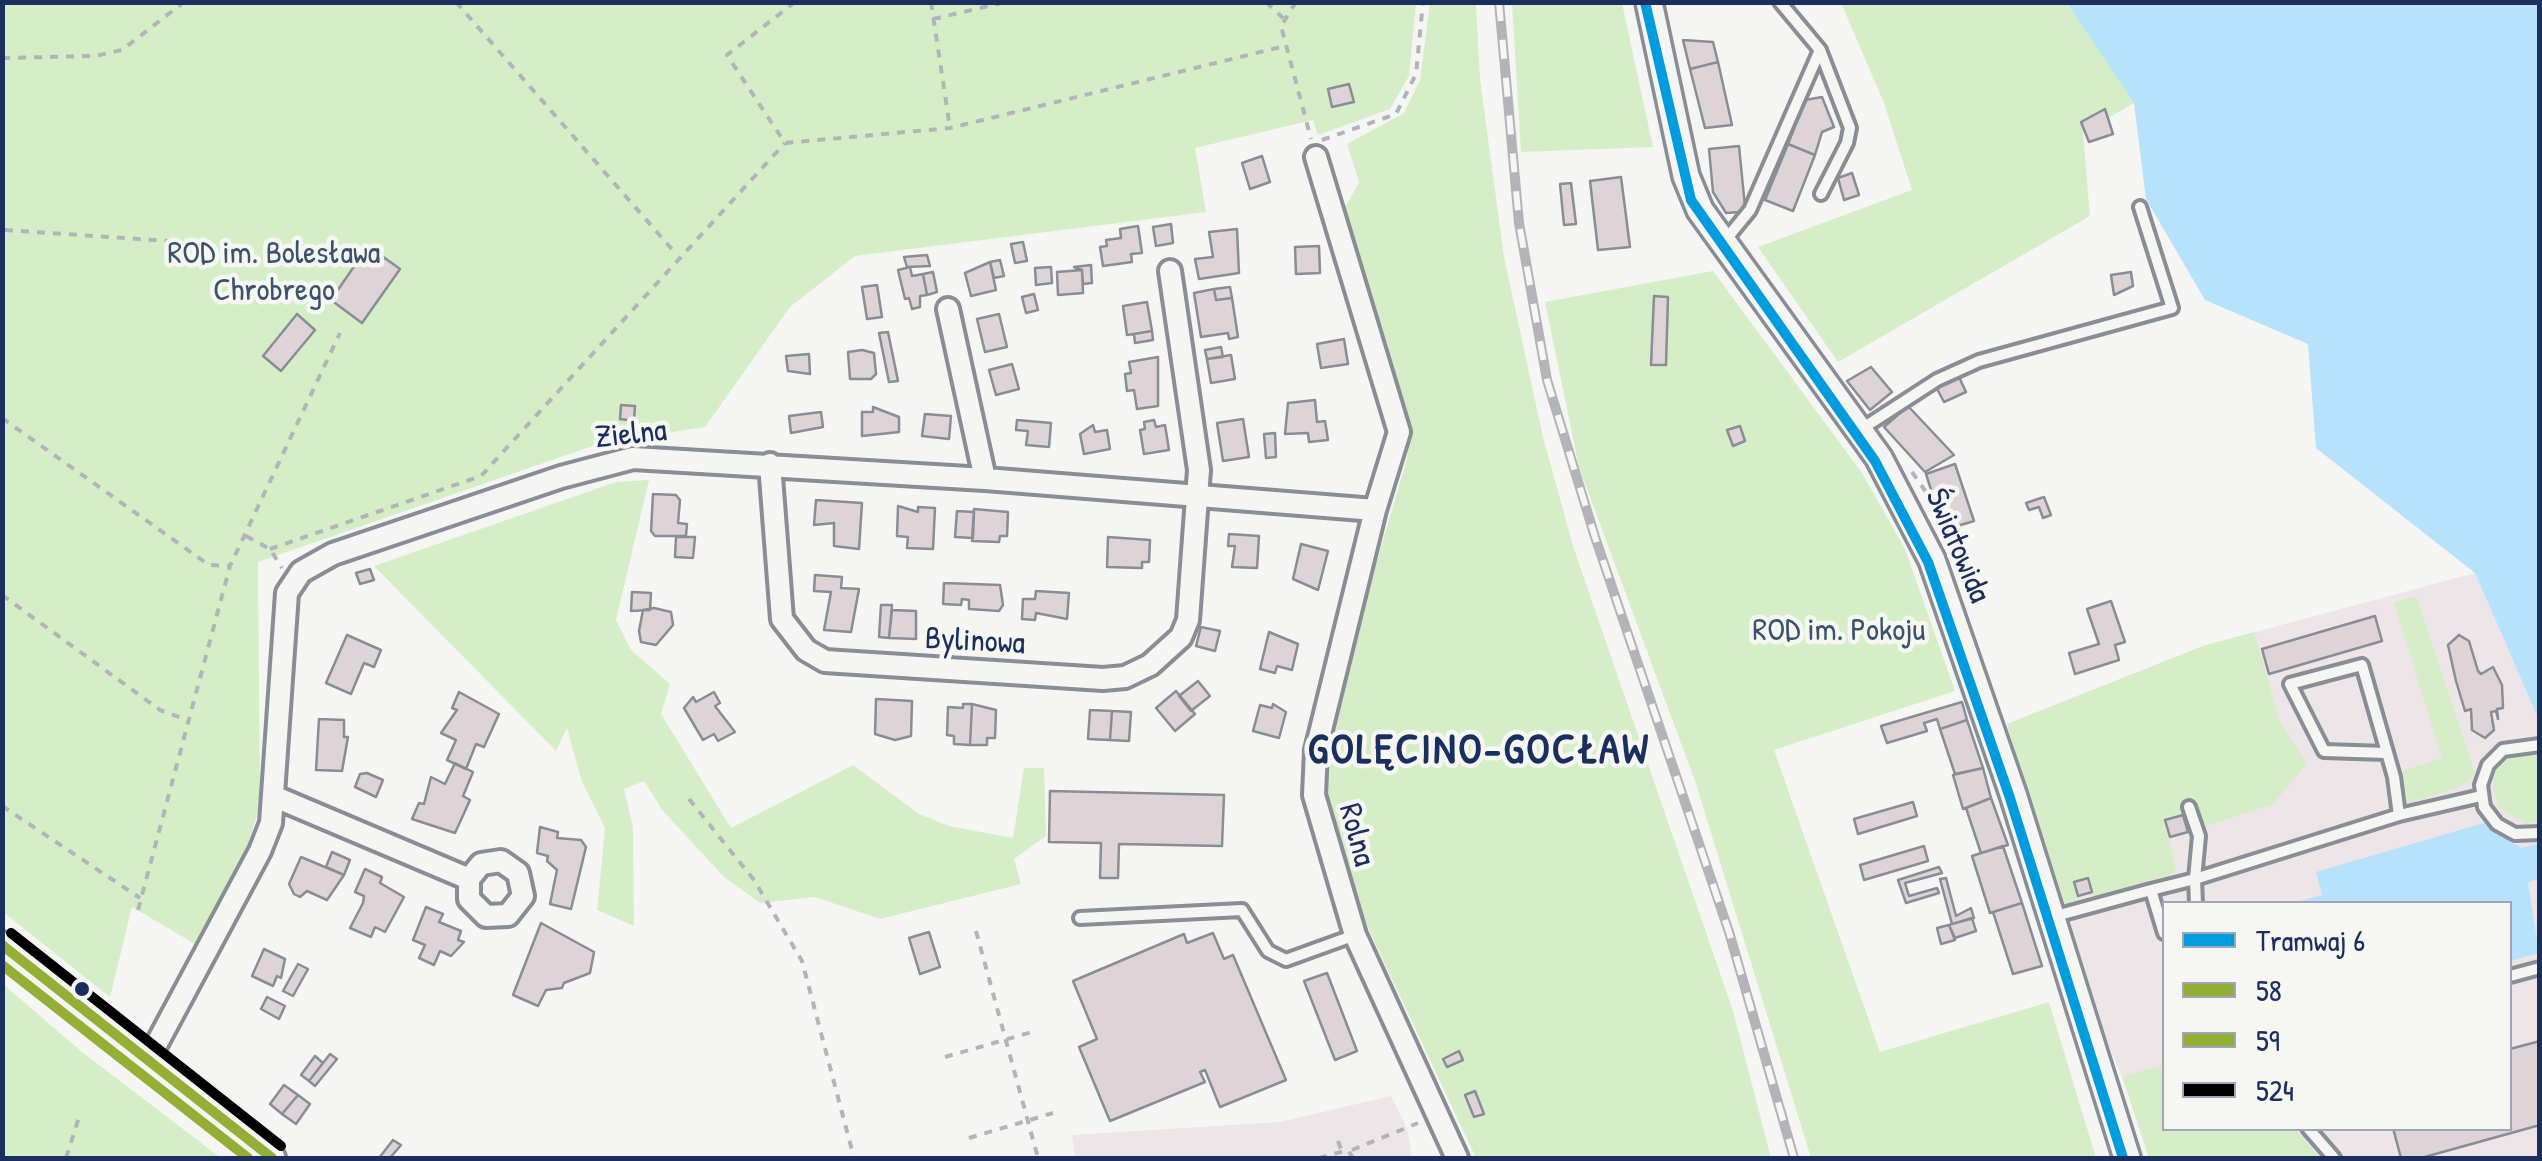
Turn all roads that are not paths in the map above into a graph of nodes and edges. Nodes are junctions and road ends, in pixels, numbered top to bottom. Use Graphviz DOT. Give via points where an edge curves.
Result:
graph roads {
  1 [pos="1649,2"];
  2 [pos="1780,2"];
  3 [pos="1820,50"];
  4 [pos="1314,150"];
  5 [pos="1821,194"];
  6 [pos="2140,206"];
  7 [pos="1723,244"];
  8 [pos="1170,271"];
  9 [pos="948,308"];
  10 [pos="1859,430"];
  11 [pos="770,464"];
  12 [pos="985,479"];
  13 [pos="1196,495"];
  14 [pos="1375,510"];
  15 [pos="2540,745"];
  16 [pos="2386,753"];
  17 [pos="273,796"];
  18 [pos="2482,796"];
  19 [pos="2189,807"];
  20 [pos="2399,815"];
  21 [pos="2540,833"];
  22 [pos="468,879"];
  23 [pos="2195,879"];
  24 [pos="2151,890"];
  25 [pos="2196,901"];
  26 [pos="2052,917"];
  27 [pos="1080,918"];
  28 [pos="2162,926"];
  29 [pos="1355,935"];
  30 [pos="2,944"];
  31 [pos="2540,968"];
  32 [pos="2512,975"];
  33 [pos="148,1060"];
  34 [pos="2311,1131"];
  35 [pos="272,1158"];
  36 [pos="1456,1158"];
  37 [pos="2127,1158"];
  38 [pos="2334,1158"];
  1 -- 7 [label="street, Światowida" via="1688,182"];
  2 -- 3 [label="lane"];
  3 -- 5 [label="lane" via="1850,128"];
  3 -- 7 [label="lane" via="1750,210"];
  4 -- 14 [label="street" via="1399,432"];
  6 -- 10 [label="lane" via="2172,308 1979,361"];
  7 -- 10 [label="street, Światowida"];
  8 -- 13 [label="street" via="1199,470"];
  9 -- 12 [label="street"];
  10 -- 26 [label="street, Światowida" via="1932,560"];
  11 -- 12 [label="street, Zielna"];
  11 -- 13 [label="street, Bylinowa" via="782,619 806,650 845,665 1103,678 1150,666 1181,637 1188,620"];
  11 -- 17 [label="street, Zielna" via="666,458 603,464 332,554 301,572 287,593 282,631"];
  12 -- 13 [label="street, Zielna"];
  13 -- 14 [label="street, Zielna"];
  14 -- 29 [label="street, Rolna" via="1313,770 1320,827"];
  15 -- 18 [label="lane" via="2514,745 2494,756 2483,775"];
  16 -- 16 [label="lane" via="2362,666 2290,684 2324,751"];
  16 -- 20 [label="lane"];
  17 -- 22 [label="street"];
  17 -- 33 [label="street" via="260,851"];
  18 -- 20 [label="lane"];
  18 -- 21 [label="lane" via="2506,830"];
  19 -- 23 [label="lane" via="2199,836"];
  20 -- 23 [label="lane"];
  23 -- 24 [label="lane"];
  23 -- 25 [label="lane"];
  24 -- 26 [label="lane"];
  24 -- 28 [label="lane"];
  26 -- 37 [label="street, Światowida"];
  27 -- 29 [label="lane" via="1242,910 1268,950 1286,960"];
  29 -- 36 [label="street, Rolna"];
  30 -- 33 [label="street"];
  31 -- 32 [label="lane"];
  33 -- 35 [label="street"];
  34 -- 38 [label="lane"];
}
